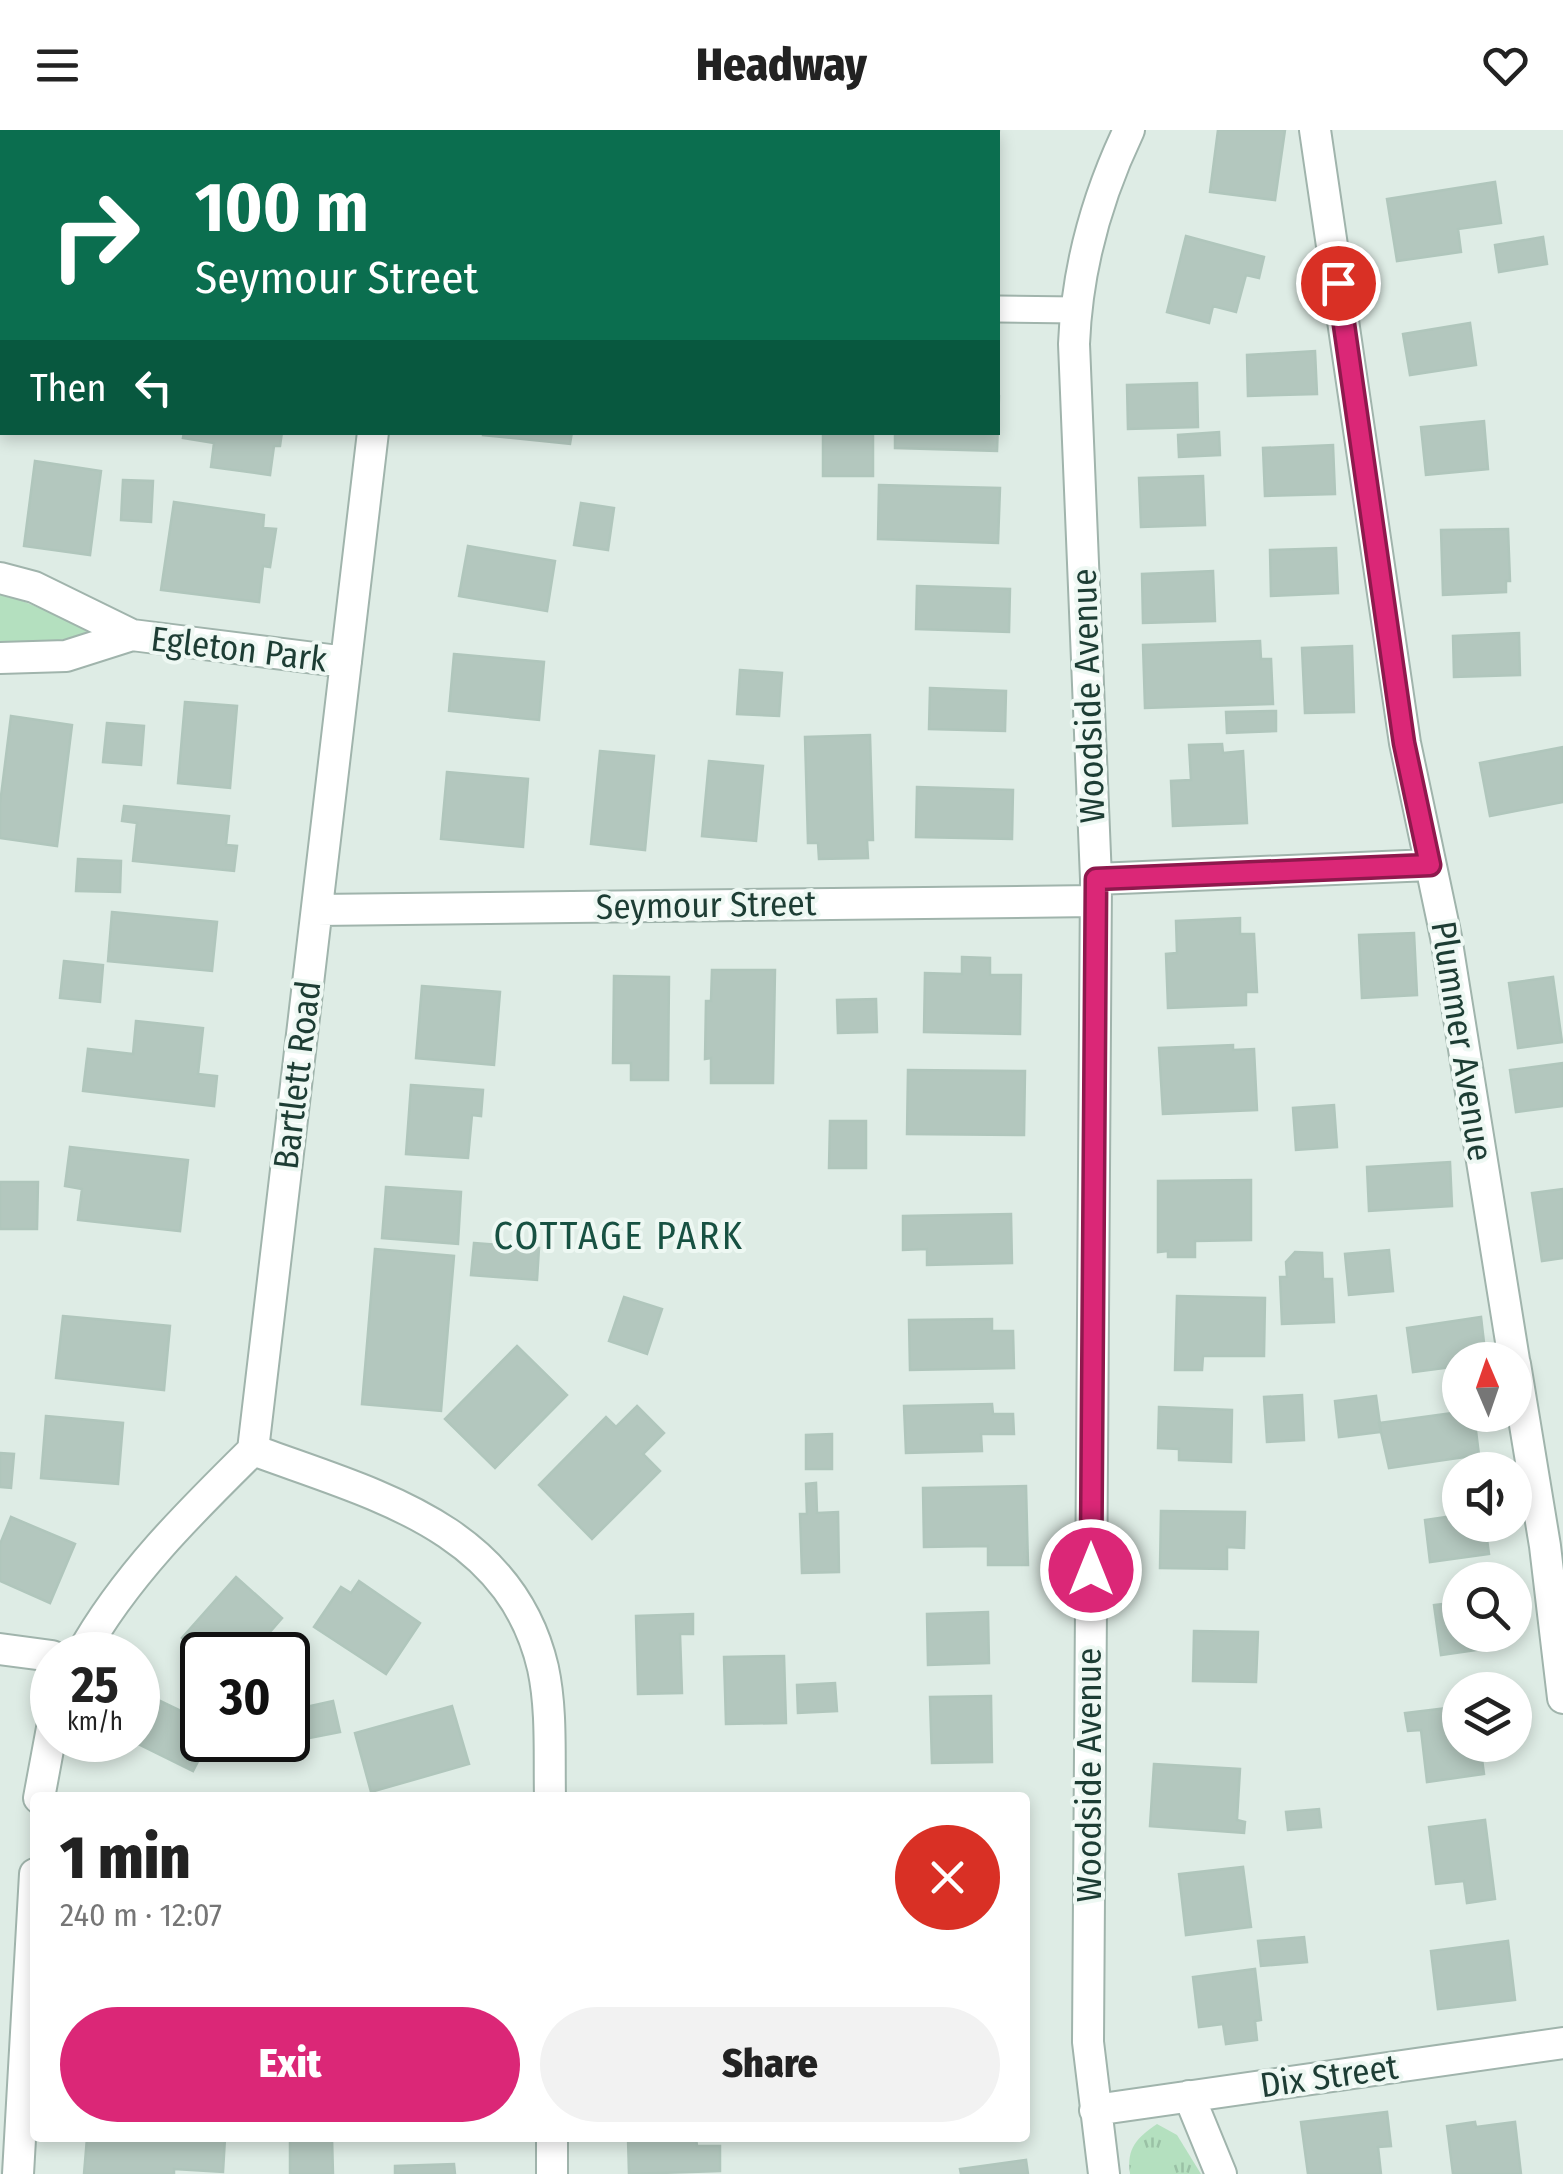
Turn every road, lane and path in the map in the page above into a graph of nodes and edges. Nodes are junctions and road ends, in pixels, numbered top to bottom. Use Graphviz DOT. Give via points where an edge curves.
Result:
graph roads {
  1 [pos="1128,130"];
  2 [pos="1315,130"];
  3 [pos="1000,309"];
  4 [pos="1076,310"];
  5 [pos="373,435"];
  6 [pos="0,578"];
  7 [pos="132,635"];
  8 [pos="0,658"];
  9 [pos="346,662"];
  10 [pos="1430,865"];
  11 [pos="1096,890"];
  12 [pos="317,910"];
  13 [pos="1512,1342"];
  14 [pos="1526,1432"];
  15 [pos="253,1450"];
  16 [pos="95,1632"];
  17 [pos="0,1649"];
  18 [pos="30,1653"];
  19 [pos="1563,1698"];
  20 [pos="46,1762"];
  21 [pos="40,1792"];
  22 [pos="550,1792"];
  23 [pos="30,1962"];
  24 [pos="1563,2043"];
  25 [pos="1190,2096"];
  26 [pos="1095,2110"];
  27 [pos="552,2142"];
  28 [pos="18,2174"];
  29 [pos="552,2174"];
  30 [pos="1104,2174"];
  31 [pos="1222,2174"];
  1 -- 4 [label="street, Woodside Avenue" via="1090,228"];
  2 -- 10 [label="street, Plummer Avenue" via="1404,743"];
  3 -- 4 [label="lane"];
  4 -- 11 [label="street, Woodside Avenue"];
  5 -- 9 [label="street, Bartlett Road"];
  6 -- 7 [label="street, Egleton Park" via="34,587"];
  7 -- 8 [label="street, Egleton Park" via="66,656"];
  7 -- 9 [label="street, Egleton Park"];
  9 -- 12 [label="street, Bartlett Road"];
  10 -- 11 [label="street, Seymour Street"];
  10 -- 13 [label="street, Plummer Avenue"];
  11 -- 12 [label="street, Seymour Street"];
  11 -- 26 [label="street, Woodside Avenue" via="1088,2042"];
  12 -- 15 [label="street, Bartlett Road"];
  14 -- 19 [label="street, Plummer Avenue"];
  15 -- 16 [label="street" via="146,1562"];
  15 -- 22 [label="street" via="427,1518 496,1574 527,1622 543,1670"];
  17 -- 18 [label="street"];
  20 -- 21 [label="street"];
  23 -- 28 [label="street"];
  24 -- 25 [label="street, Dix Street"];
  25 -- 26 [label="street, Dix Street"];
  25 -- 31 [label="street"];
  26 -- 30 [label="street, Woodside Avenue"];
  27 -- 29 [label="street"];
}
